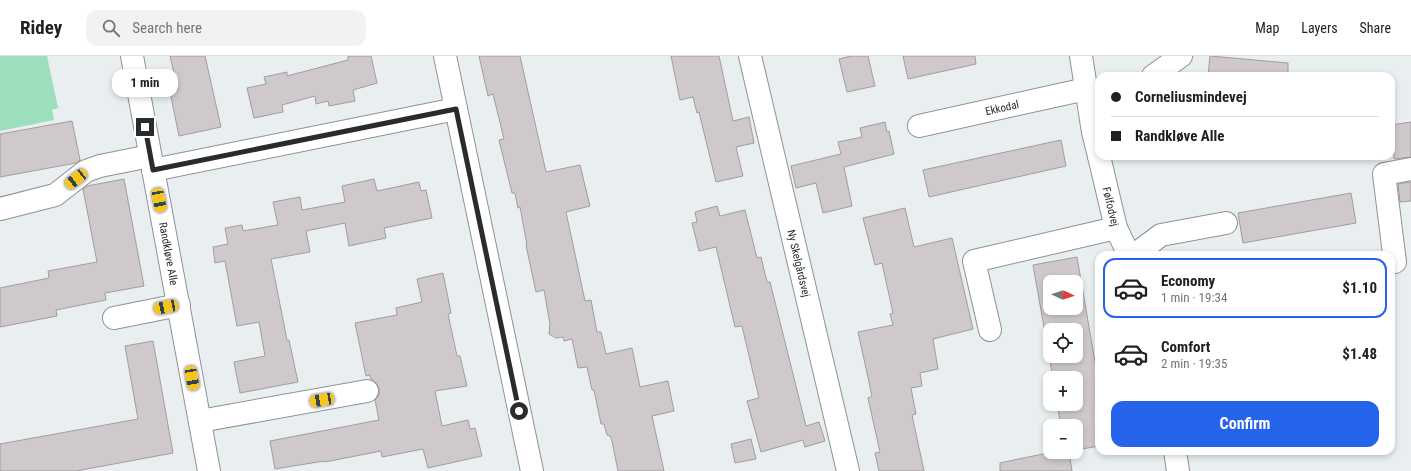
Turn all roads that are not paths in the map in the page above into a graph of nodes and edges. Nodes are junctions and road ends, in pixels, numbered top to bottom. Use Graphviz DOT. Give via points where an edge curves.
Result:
graph roads {
  1 [pos="132,56"];
  2 [pos="445,56"];
  3 [pos="750,56"];
  4 [pos="1080,56"];
  5 [pos="1181,56"];
  6 [pos="1159,72"];
  7 [pos="1086,89"];
  8 [pos="456,109"];
  9 [pos="918,126"];
  10 [pos="1095,126"];
  11 [pos="1100,160"];
  12 [pos="152,163"];
  13 [pos="1411,169"];
  14 [pos="0,210"];
  15 [pos="1226,223"];
  16 [pos="1116,228"];
  17 [pos="1127,251"];
  18 [pos="1139,251"];
  19 [pos="1394,251"];
  20 [pos="179,305"];
  21 [pos="114,318"];
  22 [pos="990,330"];
  23 [pos="367,391"];
  24 [pos="200,421"];
  25 [pos="1176,455"];
  26 [pos="209,471"];
  27 [pos="532,471"];
  28 [pos="848,471"];
  29 [pos="1178,471"];
  1 -- 12 [label="street, Randkløve Alle"];
  2 -- 8 [label="street"];
  3 -- 28 [label="street, Ny Skelgårdsvej"];
  4 -- 7 [label="street, Følfodvej"];
  5 -- 6 [label="street"];
  7 -- 9 [label="street, Ekkodal"];
  7 -- 10 [label="street, Følfodvej"];
  8 -- 12 [label="street"];
  8 -- 27 [label="street"];
  11 -- 16 [label="street, Følfodvej"];
  12 -- 14 [label="street" via="100,166 86,171 55,195"];
  12 -- 20 [label="street, Randkløve Alle"];
  13 -- 19 [label="street" via="1384,174"];
  15 -- 18 [label="street" via="1161,235"];
  16 -- 17 [label="street, Følfodvej"];
  16 -- 22 [label="street" via="974,261"];
  20 -- 21 [label="street"];
  20 -- 24 [label="street, Randkløve Alle"];
  23 -- 24 [label="street"];
  24 -- 26 [label="street, Randkløve Alle"];
  25 -- 29 [label="street"];
}
